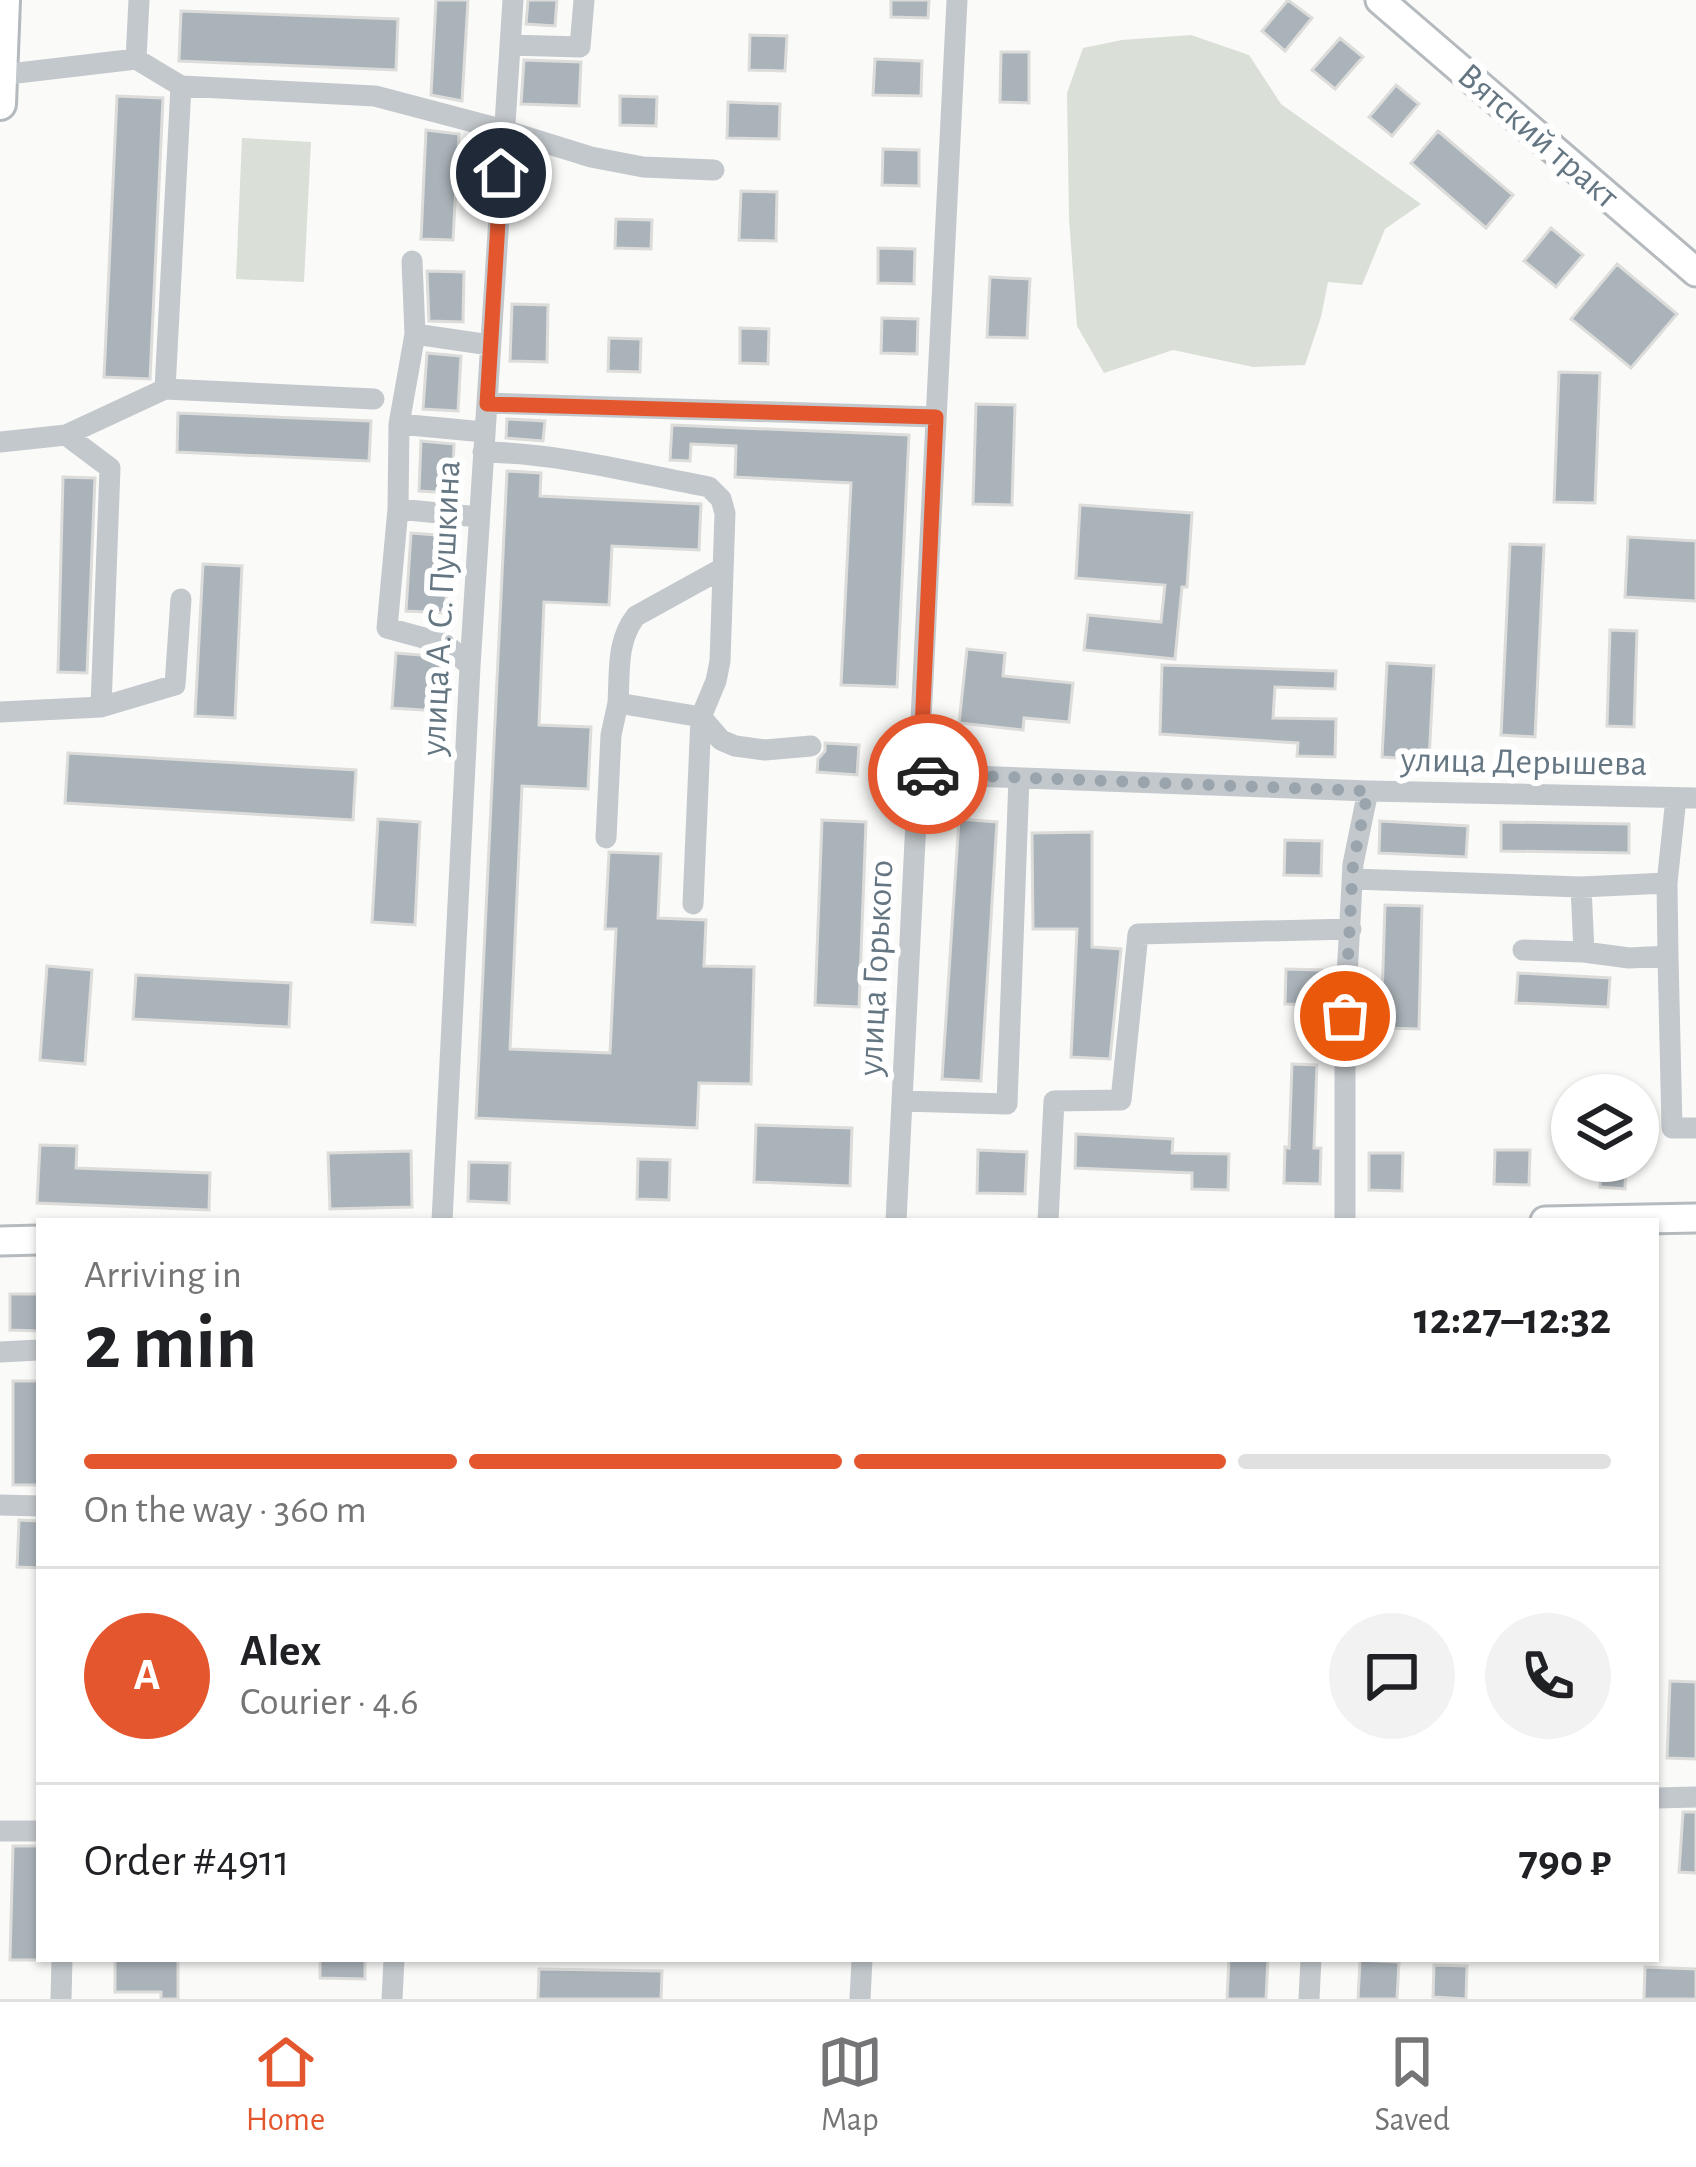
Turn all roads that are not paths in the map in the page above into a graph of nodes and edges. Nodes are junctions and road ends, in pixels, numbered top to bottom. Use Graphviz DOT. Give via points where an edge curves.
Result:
graph roads {
  1 [pos="4,0"];
  2 [pos="139,0"];
  3 [pos="513,0"];
  4 [pos="584,0"];
  5 [pos="957,0"];
  6 [pos="1389,3"];
  7 [pos="510,45"];
  8 [pos="136,58"];
  9 [pos="1,75"];
  10 [pos="181,86"];
  11 [pos="0,104"];
  12 [pos="504,130"];
  13 [pos="714,170"];
  14 [pos="412,261"];
  15 [pos="1696,272"];
  16 [pos="415,334"];
  17 [pos="490,345"];
  18 [pos="165,389"];
  19 [pos="374,399"];
  20 [pos="487,404"];
  21 [pos="936,417"];
  22 [pos="399,424"];
  23 [pos="66,436"];
  24 [pos="0,442"];
  25 [pos="484,442"];
  26 [pos="398,508"];
  27 [pos="479,517"];
  28 [pos="723,568"];
  29 [pos="181,598"];
  30 [pos="470,666"];
  31 [pos="618,703"];
  32 [pos="101,707"];
  33 [pos="0,712"];
  34 [pos="701,717"];
  35 [pos="811,746"];
  36 [pos="920,774"];
  37 [pos="1019,778"];
  38 [pos="1368,791"];
  39 [pos="1686,798"];
  40 [pos="606,838"];
  41 [pos="1352,879"];
  42 [pos="1667,883"];
  43 [pos="1581,887"];
  44 [pos="693,904"];
  45 [pos="1351,929"];
  46 [pos="1523,950"];
  47 [pos="1584,952"];
  48 [pos="1668,956"];
  49 [pos="902,1101"];
  50 [pos="1696,1128"];
  51 [pos="442,1218"];
  52 [pos="896,1218"];
  53 [pos="1048,1218"];
  54 [pos="1345,1218"];
  55 [pos="1696,1218"];
  56 [pos="1659,1219"];
  57 [pos="36,1240"];
  58 [pos="0,1241"];
  59 [pos="36,1350"];
  60 [pos="0,1352"];
  61 [pos="0,1505"];
  62 [pos="36,1506"];
  63 [pos="1696,1797"];
  64 [pos="1659,1798"];
  65 [pos="0,1831"];
  66 [pos="36,1831"];
  67 [pos="62,1962"];
  68 [pos="394,1962"];
  69 [pos="862,1962"];
  70 [pos="1312,1962"];
  71 [pos="61,1999"];
  72 [pos="392,1999"];
  73 [pos="860,1999"];
  74 [pos="1309,1999"];
  1 -- 9 [label="highway"];
  2 -- 8 [label="street"];
  3 -- 7 [label="street, улица А. С. Пушкина"];
  4 -- 7 [label="street" via="580,47"];
  5 -- 21 [label="street, улица Горького"];
  6 -- 15 [label="main road, Вятский тракт"];
  7 -- 12 [label="street, улица А. С. Пушкина"];
  8 -- 9 [label="street"];
  8 -- 10 [label="street"];
  9 -- 11 [label="highway"];
  10 -- 12 [label="street" via="374,96"];
  10 -- 18 [label="street"];
  12 -- 13 [label="street" via="591,158"];
  12 -- 17 [label="street, улица А. С. Пушкина"];
  14 -- 16 [label="street"];
  16 -- 17 [label="street"];
  16 -- 22 [label="street"];
  17 -- 20 [label="street, улица А. С. Пушкина"];
  18 -- 19 [label="street"];
  18 -- 23 [label="street"];
  20 -- 21 [label="street"];
  20 -- 25 [label="street, улица А. С. Пушкина"];
  21 -- 36 [label="street, улица Горького"];
  22 -- 25 [label="street"];
  22 -- 26 [label="street"];
  23 -- 24 [label="street"];
  23 -- 32 [label="street" via="110,468"];
  25 -- 27 [label="street, улица А. С. Пушкина"];
  25 -- 28 [label="street" via="709,487 725,513"];
  26 -- 27 [label="street"];
  26 -- 30 [label="street" via="387,628 446,644"];
  27 -- 30 [label="street, улица А. С. Пушкина"];
  28 -- 31 [label="street" via="627,627"];
  28 -- 34 [label="street" via="720,661"];
  29 -- 32 [label="street" via="175,685"];
  30 -- 51 [label="street, улица А. С. Пушкина"];
  31 -- 34 [label="street"];
  31 -- 40 [label="street"];
  32 -- 33 [label="street"];
  34 -- 35 [label="street" via="735,746"];
  34 -- 44 [label="street"];
  36 -- 37 [label="street, улица Дерышева"];
  36 -- 49 [label="street, улица Горького"];
  37 -- 38 [label="street, улица Дерышева"];
  37 -- 49 [label="street" via="1007,1104"];
  38 -- 39 [label="street, улица Дерышева"];
  38 -- 41 [label="street"];
  39 -- 42 [label="street"];
  41 -- 43 [label="street"];
  41 -- 45 [label="street"];
  42 -- 43 [label="street"];
  42 -- 48 [label="street"];
  43 -- 47 [label="street"];
  45 -- 53 [label="street" via="1138,934 1120,1100 1054,1101"];
  45 -- 54 [label="street"];
  46 -- 47 [label="street"];
  47 -- 48 [label="street"];
  48 -- 50 [label="street" via="1672,1127"];
  49 -- 52 [label="street, улица Горького"];
  55 -- 56 [label="main road"];
  57 -- 58 [label="main road"];
  59 -- 60 [label="street"];
  61 -- 62 [label="street"];
  63 -- 64 [label="street"];
  65 -- 66 [label="street"];
  67 -- 71 [label="street"];
  68 -- 72 [label="street"];
  69 -- 73 [label="street"];
  70 -- 74 [label="street"];
}
